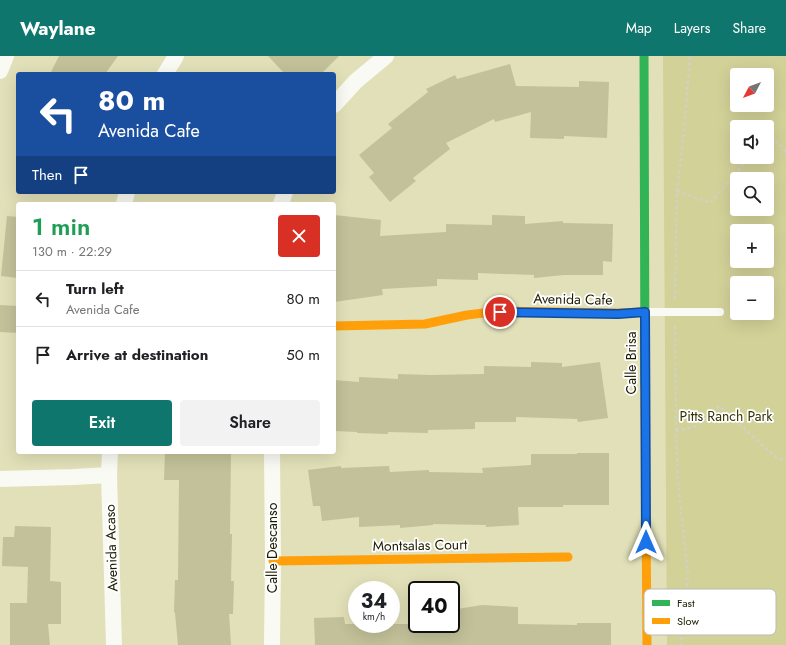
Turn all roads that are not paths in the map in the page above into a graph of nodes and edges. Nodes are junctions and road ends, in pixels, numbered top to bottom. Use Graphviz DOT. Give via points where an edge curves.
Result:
graph roads {
  1 [pos="6,56"];
  2 [pos="176,56"];
  3 [pos="386,56"];
  4 [pos="644,56"];
  5 [pos="0,72"];
  6 [pos="166,72"];
  7 [pos="336,103"];
  8 [pos="645,312"];
  9 [pos="720,312"];
  10 [pos="336,326"];
  11 [pos="110,454"];
  12 [pos="272,454"];
  13 [pos="109,475"];
  14 [pos="0,479"];
  15 [pos="568,557"];
  16 [pos="273,561"];
  17 [pos="647,589"];
  18 [pos="647,635"];
  19 [pos="114,645"];
  20 [pos="272,645"];
  21 [pos="647,645"];
  1 -- 5 [label="street"];
  2 -- 6 [label="street"];
  3 -- 7 [label="street" via="356,81"];
  4 -- 8 [label="street, Calle Brisa"];
  8 -- 9 [label="lane"];
  8 -- 10 [label="street, Avenida Cafe" via="500,312 467,315 425,324"];
  8 -- 17 [label="street, Calle Brisa"];
  11 -- 13 [label="street, Avenida Acaso"];
  12 -- 16 [label="street, Calle Descanso"];
  13 -- 14 [label="street"];
  13 -- 19 [label="street, Avenida Acaso"];
  15 -- 16 [label="street, Montsalas Court"];
  16 -- 20 [label="street, Calle Descanso"];
  18 -- 21 [label="street, Calle Brisa"];
}
